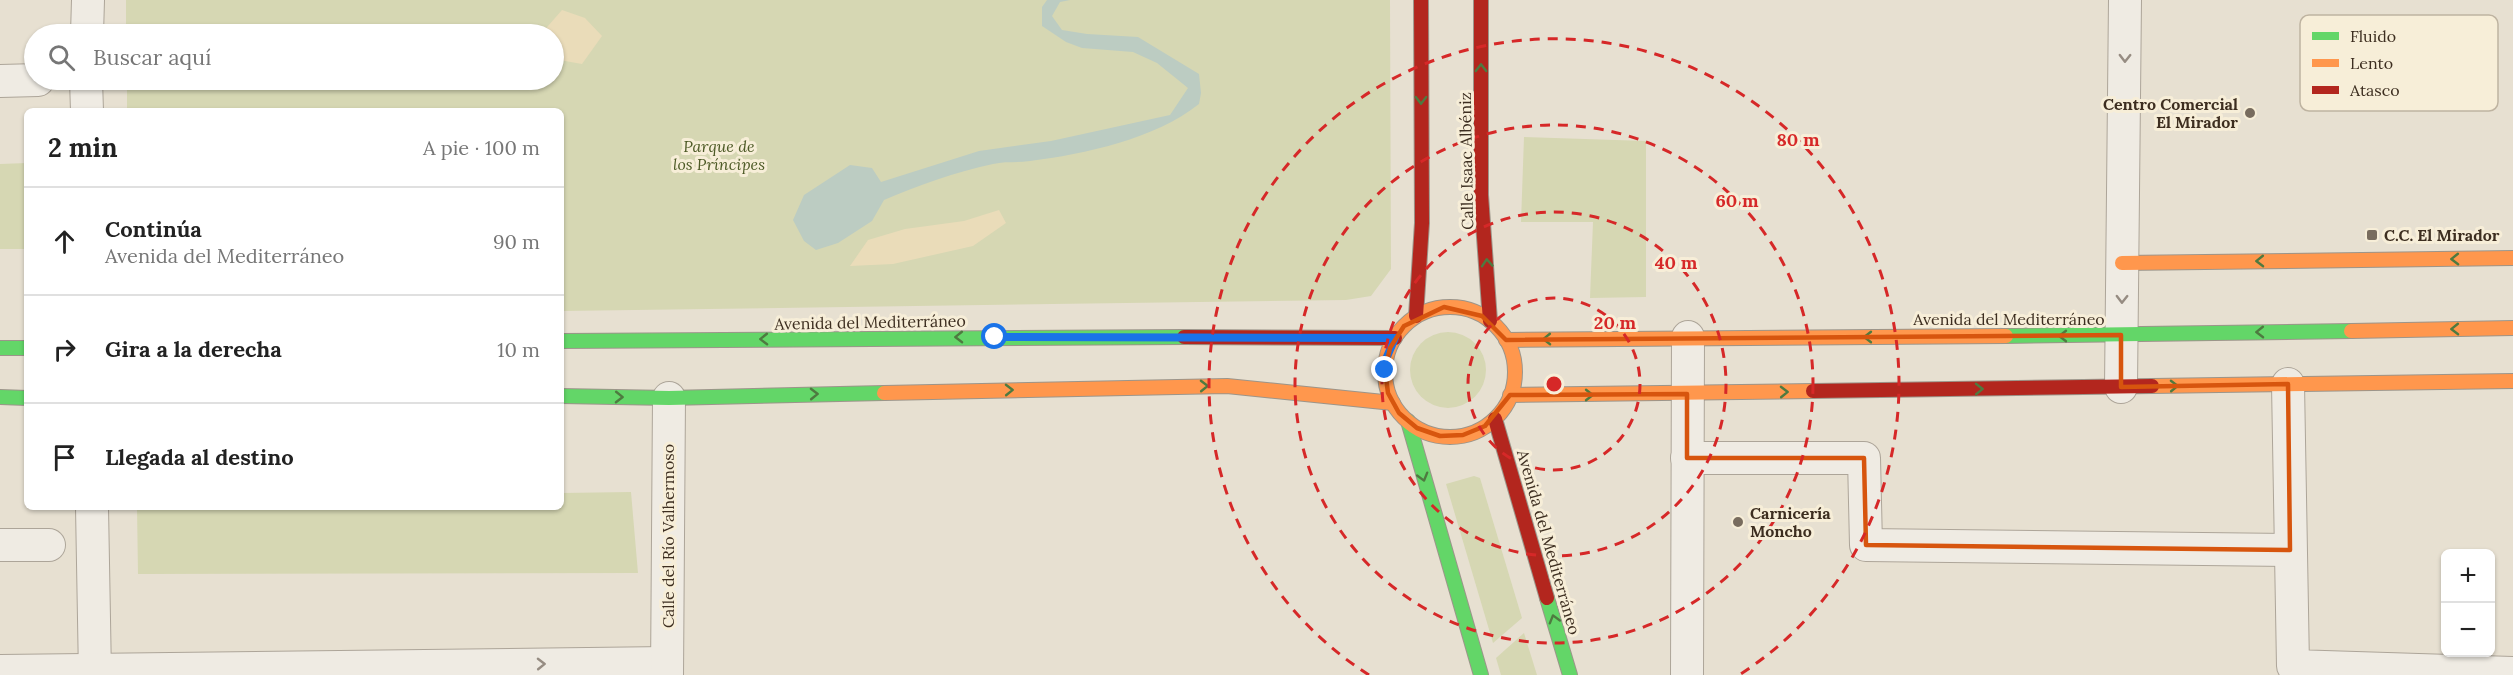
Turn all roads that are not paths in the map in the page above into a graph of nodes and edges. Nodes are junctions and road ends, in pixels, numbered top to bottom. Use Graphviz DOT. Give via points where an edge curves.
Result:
graph roads {
  1 [pos="88,0"];
  2 [pos="1421,0"];
  3 [pos="1481,0"];
  4 [pos="2125,0"];
  5 [pos="87,24"];
  6 [pos="24,80"];
  7 [pos="0,81"];
  8 [pos="86,90"];
  9 [pos="87,108"];
  10 [pos="2513,258"];
  11 [pos="2122,263"];
  12 [pos="1416,316"];
  13 [pos="1491,321"];
  14 [pos="2513,328"];
  15 [pos="2121,335"];
  16 [pos="1688,337"];
  17 [pos="1395,338"];
  18 [pos="1506,340"];
  19 [pos="564,341"];
  20 [pos="0,348"];
  21 [pos="24,348"];
  22 [pos="2513,381"];
  23 [pos="2288,384"];
  24 [pos="2121,387"];
  25 [pos="1687,394"];
  26 [pos="1510,395"];
  27 [pos="564,396"];
  28 [pos="0,397"];
  29 [pos="24,398"];
  30 [pos="669,398"];
  31 [pos="1393,403"];
  32 [pos="1495,419"];
  33 [pos="1408,421"];
  34 [pos="1687,458"];
  35 [pos="92,510"];
  36 [pos="0,545"];
  37 [pos="49,545"];
  38 [pos="2290,550"];
  39 [pos="666,669"];
  40 [pos="0,671"];
  41 [pos="94,672"];
  42 [pos="2513,673"];
  43 [pos="1481,675"];
  44 [pos="1570,675"];
  45 [pos="1687,675"];
  1 -- 5 [label="street"];
  2 -- 12 [label="street, one-way" via="1422,223"];
  13 -- 3 [label="street, Calle Isaac Albéniz, one-way" via="1481,195"];
  4 -- 11 [label="street, one-way"];
  6 -- 7 [label="street"];
  8 -- 9 [label="street"];
  10 -- 11 [label="street, one-way"];
  11 -- 15 [label="street, one-way"];
  12 -- 13 [label="street" via="1454,307 1474,311"];
  12 -- 17 [label="street"];
  13 -- 18 [label="street"];
  14 -- 15 [label="street, Avenida del Mediterráneo, one-way"];
  15 -- 16 [label="street, Avenida del Mediterráneo, one-way"];
  15 -- 24 [label="street"];
  16 -- 18 [label="street, Avenida del Mediterráneo, one-way"];
  16 -- 25 [label="street"];
  17 -- 19 [label="street, Avenida del Mediterráneo, one-way"];
  17 -- 31 [label="street" via="1385,370"];
  18 -- 26 [label="street" via="1514,367"];
  20 -- 21 [label="street"];
  22 -- 23 [label="street"];
  24 -- 23 [label="street, one-way"];
  23 -- 38 [label="street"];
  25 -- 24 [label="street, one-way"];
  26 -- 25 [label="street, one-way"];
  25 -- 34 [label="street"];
  26 -- 32 [label="street"];
  27 -- 30 [label="street, one-way"];
  28 -- 29 [label="street"];
  30 -- 31 [label="street, one-way" via="1227,386"];
  30 -- 39 [label="street, Calle del Río Valhermoso"];
  31 -- 33 [label="street"];
  32 -- 33 [label="street" via="1475,432 1452,436 1428,433"];
  44 -- 32 [label="street, Avenida del Mediterráneo, one-way"];
  33 -- 43 [label="street, one-way"];
  34 -- 38 [label="street" via="1864,458 1866,545"];
  34 -- 45 [label="street"];
  35 -- 41 [label="street"];
  36 -- 37 [label="street"];
  38 -- 42 [label="street" via="2293,666"];
  41 -- 39 [label="street, one-way"];
  40 -- 41 [label="street"];
}
